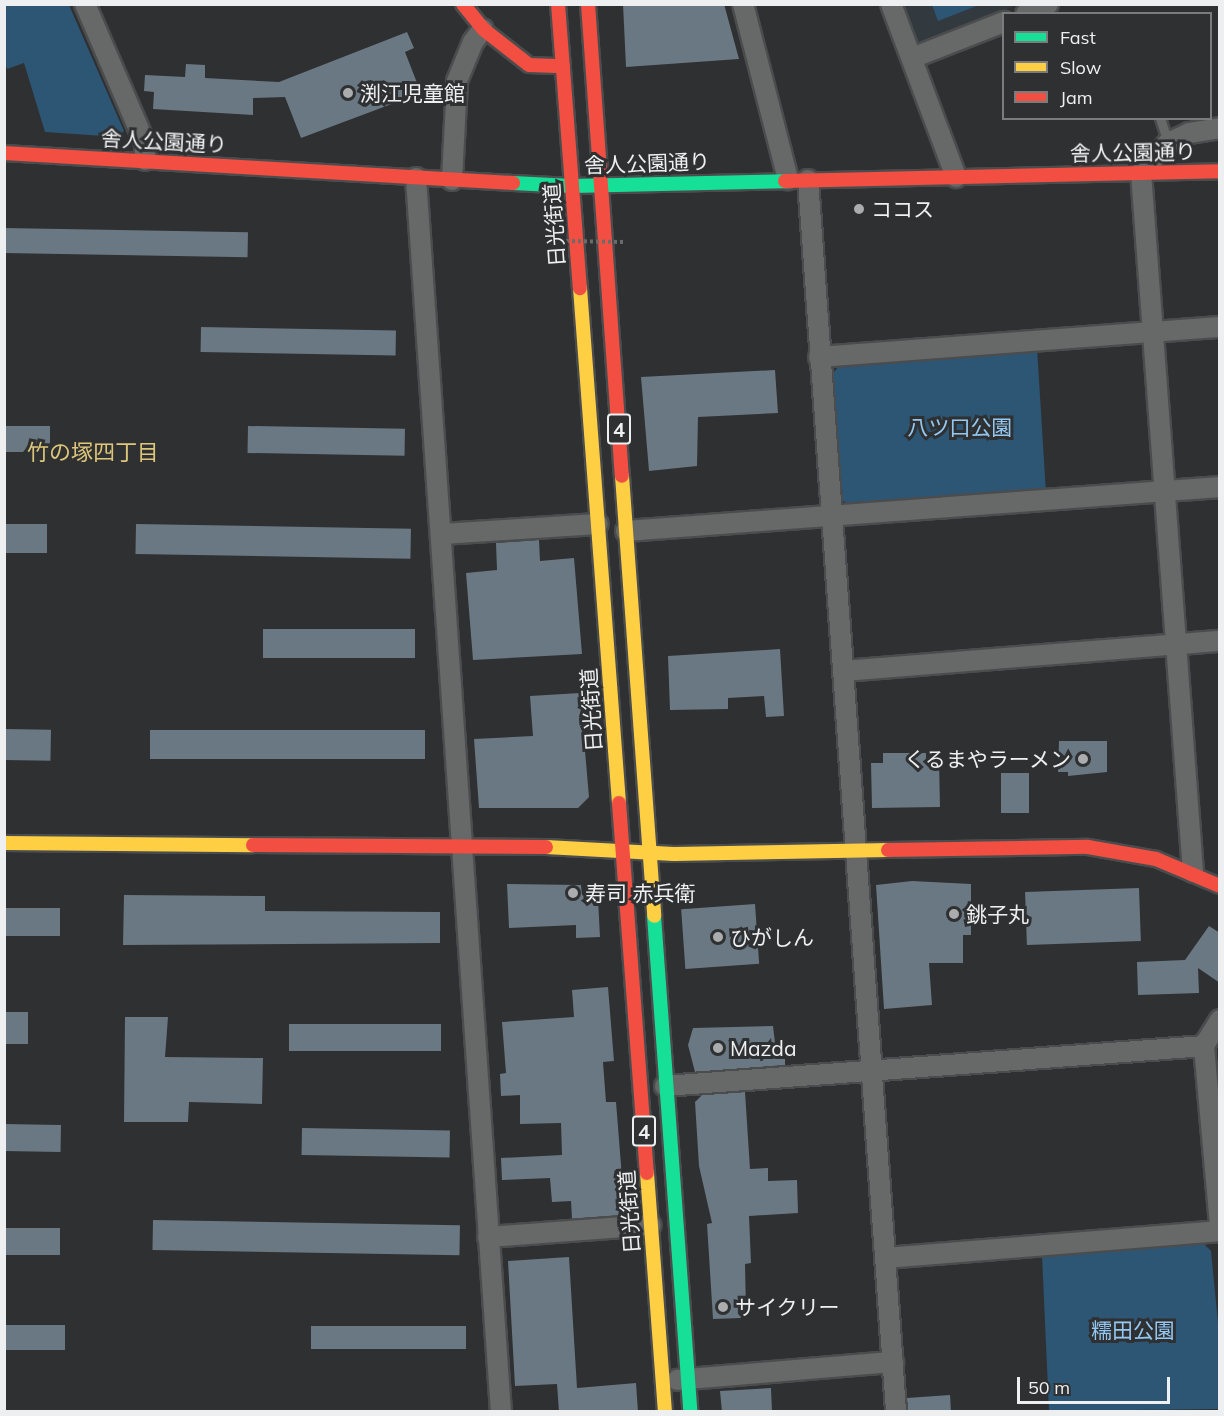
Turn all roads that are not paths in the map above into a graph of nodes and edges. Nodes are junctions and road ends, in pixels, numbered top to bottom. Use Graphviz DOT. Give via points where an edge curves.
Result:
graph roads {
  1 [pos="85,4"];
  2 [pos="463,4"];
  3 [pos="558,4"];
  4 [pos="588,4"];
  5 [pos="743,4"];
  6 [pos="891,4"];
  7 [pos="1048,4"];
  8 [pos="1030,12"];
  9 [pos="1002,23"];
  10 [pos="483,29"];
  11 [pos="912,58"];
  12 [pos="563,66"];
  13 [pos="1161,120"];
  14 [pos="1220,128"];
  15 [pos="1168,143"];
  16 [pos="4,153"];
  17 [pos="145,160"];
  18 [pos="1220,171"];
  19 [pos="1141,173"];
  20 [pos="956,177"];
  21 [pos="416,178"];
  22 [pos="788,179"];
  23 [pos="452,180"];
  24 [pos="808,180"];
  25 [pos="603,185"];
  26 [pos="573,186"];
  27 [pos="1220,327"];
  28 [pos="1153,333"];
  29 [pos="819,357"];
  30 [pos="1220,487"];
  31 [pos="1164,491"];
  32 [pos="833,517"];
  33 [pos="598,524"];
  34 [pos="626,531"];
  35 [pos="442,534"];
  36 [pos="1220,641"];
  37 [pos="1175,644"];
  38 [pos="844,671"];
  39 [pos="4,843"];
  40 [pos="460,846"];
  41 [pos="623,850"];
  42 [pos="855,850"];
  43 [pos="648,853"];
  44 [pos="1193,872"];
  45 [pos="1220,886"];
  46 [pos="1220,1020"];
  47 [pos="1204,1046"];
  48 [pos="873,1072"];
  49 [pos="665,1086"];
  50 [pos="1220,1224"];
  51 [pos="651,1225"];
  52 [pos="1220,1232"];
  53 [pos="488,1237"];
  54 [pos="886,1258"];
  55 [pos="893,1362"];
  56 [pos="688,1379"];
  57 [pos="662,1381"];
  58 [pos="501,1412"];
  59 [pos="664,1412"];
  60 [pos="690,1412"];
  61 [pos="897,1412"];
  1 -- 17 [label="street" via="145,143"];
  2 -- 10 [label="main road"];
  3 -- 12 [label="main road, 日光街道 / 4"];
  4 -- 25 [label="main road, 4"];
  5 -- 22 [label="street"];
  6 -- 11 [label="street"];
  7 -- 8 [label="street"];
  9 -- 11 [label="street"];
  10 -- 12 [label="main road" via="529,65"];
  10 -- 23 [label="street" via="473,42 458,81"];
  11 -- 20 [label="street"];
  12 -- 26 [label="main road, 日光街道 / 4"];
  13 -- 15 [label="lane"];
  14 -- 15 [label="street" via="1189,133"];
  15 -- 19 [label="street"];
  16 -- 17 [label="main road, 舎人公園通り"];
  17 -- 21 [label="main road, 舎人公園通り"];
  18 -- 19 [label="main road, 舎人公園通り"];
  19 -- 20 [label="main road, 舎人公園通り"];
  19 -- 28 [label="street"];
  20 -- 24 [label="main road, 舎人公園通り"];
  21 -- 23 [label="main road, 舎人公園通り"];
  21 -- 35 [label="street"];
  22 -- 24 [label="main road, 舎人公園通り"];
  22 -- 25 [label="main road, 舎人公園通り"];
  23 -- 26 [label="main road, 舎人公園通り"];
  24 -- 29 [label="street"];
  25 -- 26 [label="main road, 舎人公園通り"];
  25 -- 34 [label="main road, 4"];
  26 -- 33 [label="main road, 日光街道 / 4"];
  27 -- 28 [label="street"];
  28 -- 29 [label="street"];
  28 -- 31 [label="street"];
  29 -- 32 [label="street"];
  30 -- 31 [label="street"];
  31 -- 32 [label="street"];
  31 -- 37 [label="street"];
  32 -- 34 [label="street"];
  32 -- 38 [label="street"];
  33 -- 35 [label="street"];
  33 -- 41 [label="main road, 日光街道 / 4"];
  34 -- 43 [label="main road, 4"];
  35 -- 40 [label="street"];
  36 -- 37 [label="street"];
  37 -- 38 [label="street"];
  37 -- 44 [label="street"];
  38 -- 42 [label="street"];
  39 -- 40 [label="main road"];
  40 -- 41 [label="main road"];
  40 -- 53 [label="street"];
  41 -- 43 [label="main road"];
  41 -- 51 [label="main road, 日光街道 / 4"];
  42 -- 43 [label="main road"];
  42 -- 44 [label="main road" via="1088,848 1156,859"];
  42 -- 48 [label="street"];
  43 -- 49 [label="main road, 4"];
  44 -- 45 [label="main road"];
  46 -- 47 [label="street"];
  47 -- 48 [label="street"];
  47 -- 50 [label="street"];
  48 -- 49 [label="street"];
  48 -- 54 [label="street"];
  49 -- 56 [label="main road, 4"];
  51 -- 53 [label="street"];
  51 -- 57 [label="main road, 日光街道 / 4"];
  52 -- 54 [label="street"];
  53 -- 58 [label="street"];
  54 -- 55 [label="street"];
  55 -- 56 [label="street"];
  55 -- 61 [label="street"];
  56 -- 57 [label="street"];
  56 -- 60 [label="main road, 4"];
  57 -- 59 [label="main road, 日光街道 / 4"];
}
